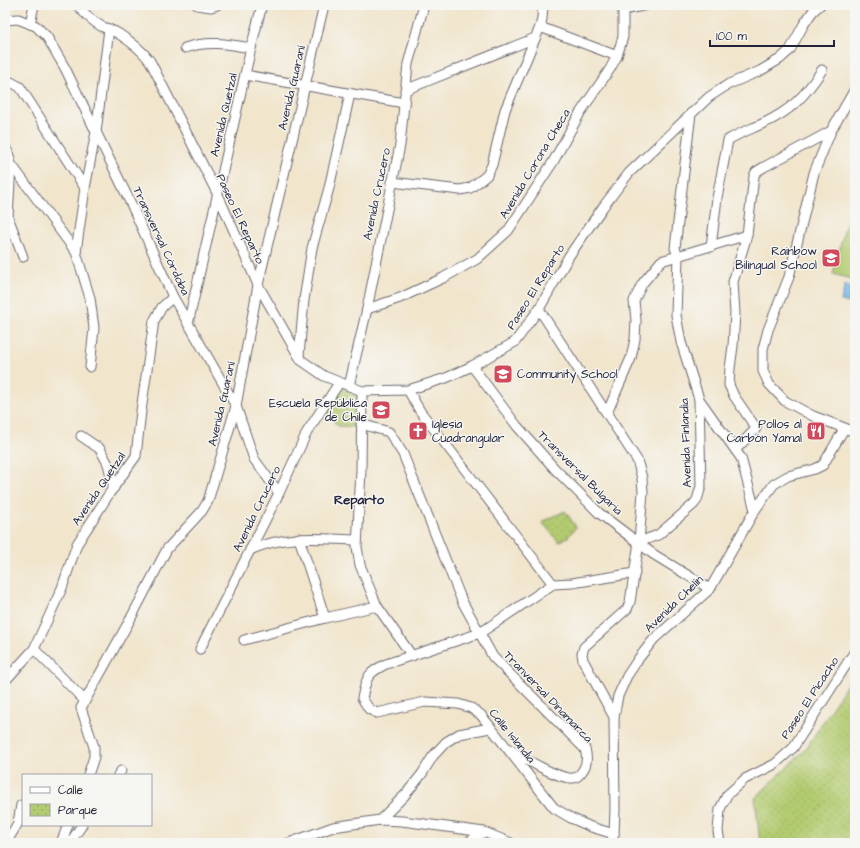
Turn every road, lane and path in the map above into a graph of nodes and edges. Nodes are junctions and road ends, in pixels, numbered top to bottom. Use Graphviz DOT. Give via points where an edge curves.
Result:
graph roads {
  1 [pos="34,5"];
  2 [pos="77,5"];
  3 [pos="197,5"];
  4 [pos="217,5"];
  5 [pos="262,5"];
  6 [pos="324,5"];
  7 [pos="424,5"];
  8 [pos="543,5"];
  9 [pos="647,5"];
  10 [pos="820,5"];
  11 [pos="622,7"];
  12 [pos="5,20"];
  13 [pos="30,24"];
  14 [pos="540,28"];
  15 [pos="109,29"];
  16 [pos="535,38"];
  17 [pos="186,48"];
  18 [pos="251,48"];
  19 [pos="618,56"];
  20 [pos="822,70"];
  21 [pos="245,75"];
  22 [pos="5,85"];
  23 [pos="305,86"];
  24 [pos="855,89"];
  25 [pos="406,90"];
  26 [pos="350,94"];
  27 [pos="404,103"];
  28 [pos="691,113"];
  29 [pos="831,130"];
  30 [pos="96,132"];
  31 [pos="5,148"];
  32 [pos="11,164"];
  33 [pos="392,182"];
  34 [pos="85,188"];
  35 [pos="218,195"];
  36 [pos="7,216"];
  37 [pos="747,235"];
  38 [pos="711,247"];
  39 [pos="76,252"];
  40 [pos="678,256"];
  41 [pos="23,258"];
  42 [pos="258,285"];
  43 [pos="173,297"];
  44 [pos="366,309"];
  45 [pos="539,309"];
  46 [pos="188,324"];
  47 [pos="299,356"];
  48 [pos="472,366"];
  49 [pos="90,368"];
  50 [pos="339,383"];
  51 [pos="349,386"];
  52 [pos="408,390"];
  53 [pos="362,391"];
  54 [pos="699,399"];
  55 [pos="236,406"];
  56 [pos="607,413"];
  57 [pos="361,424"];
  58 [pos="844,429"];
  59 [pos="855,432"];
  60 [pos="81,436"];
  61 [pos="736,449"];
  62 [pos="114,488"];
  63 [pos="279,493"];
  64 [pos="755,510"];
  65 [pos="299,538"];
  66 [pos="357,540"];
  67 [pos="638,542"];
  68 [pos="250,550"];
  69 [pos="635,573"];
  70 [pos="552,584"];
  71 [pos="710,589"];
  72 [pos="377,606"];
  73 [pos="325,618"];
  74 [pos="480,633"];
  75 [pos="244,640"];
  76 [pos="34,649"];
  77 [pos="200,649"];
  78 [pos="855,651"];
  79 [pos="412,656"];
  80 [pos="5,681"];
  81 [pos="85,701"];
  82 [pos="614,717"];
  83 [pos="490,728"];
  84 [pos="503,745"];
  85 [pos="88,774"];
  86 [pos="21,805"];
  87 [pos="380,820"];
  88 [pos="68,826"];
  89 [pos="81,826"];
  90 [pos="484,832"];
  91 [pos="613,839"];
  92 [pos="6,843"];
  93 [pos="61,843"];
  94 [pos="70,843"];
  95 [pos="289,843"];
  96 [pos="467,843"];
  97 [pos="511,843"];
  98 [pos="720,843"];
  1 -- 13 [label="street"];
  2 -- 15 [label="street, Paseo El Reparto"];
  3 -- 4 [label="street"];
  5 -- 18 [label="street, Avenida Quetzal"];
  6 -- 23 [label="street, Avenida Guaraní"];
  7 -- 25 [label="street, Avenida Crucero" via="408,64"];
  8 -- 14 [label="street"];
  9 -- 11 [label="street"];
  10 -- 28 [label="street, Paseo El Reparto" via="813,10 790,50 780,59 729,84 708,97"];
  11 -- 19 [label="street, Avenida Corona Checa" via="623,37"];
  12 -- 13 [label="street, Transversal Córdoba" via="18,19"];
  13 -- 30 [label="street, Transversal Córdoba" via="36,26 47,37"];
  14 -- 16 [label="street"];
  14 -- 19 [label="street"];
  15 -- 30 [label="street"];
  15 -- 35 [label="street, Paseo El Reparto" via="128,41 150,61"];
  16 -- 25 [label="street"];
  16 -- 33 [label="street" via="505,110 492,165 487,175 470,188 460,190"];
  17 -- 18 [label="street" via="206,43 224,43"];
  18 -- 21 [label="street, Avenida Quetzal"];
  19 -- 44 [label="street, Avenida Corona Checa" via="508,231 477,259 443,278 400,298"];
  20 -- 38 [label="street" via="795,104 764,123 728,140"];
  21 -- 23 [label="street"];
  21 -- 35 [label="street, Avenida Quetzal"];
  22 -- 34 [label="street" via="11,82 20,87"];
  23 -- 26 [label="street"];
  23 -- 42 [label="street, Avenida Guaraní"];
  24 -- 29 [label="street"];
  25 -- 27 [label="street, Avenida Crucero"];
  26 -- 27 [label="street"];
  26 -- 47 [label="street" via="329,188 312,248"];
  27 -- 33 [label="street, Avenida Crucero" via="400,144"];
  28 -- 40 [label="street, Avenida Finlandia" via="675,248"];
  28 -- 45 [label="street, Paseo El Reparto" via="630,173 602,207 569,256"];
  29 -- 37 [label="street" via="756,172"];
  29 -- 58 [label="street" via="814,173 789,277 768,330 763,371 769,384 785,401"];
  30 -- 34 [label="street"];
  30 -- 43 [label="street, Transversal Córdoba"];
  31 -- 32 [label="street"];
  32 -- 36 [label="street"];
  32 -- 39 [label="street"];
  33 -- 44 [label="street, Avenida Crucero"];
  34 -- 39 [label="street"];
  35 -- 42 [label="street, Paseo El Reparto"];
  35 -- 46 [label="street, Avenida Quetzal"];
  36 -- 41 [label="street"];
  37 -- 38 [label="street"];
  37 -- 61 [label="street" via="733,282 735,313 729,385 756,428"];
  38 -- 40 [label="street"];
  39 -- 49 [label="street" via="90,298 94,328"];
  40 -- 54 [label="street, Avenida Finlandia" via="678,327"];
  40 -- 56 [label="street" via="661,261 637,293 634,302 635,339 631,358"];
  42 -- 47 [label="street, Paseo El Reparto"];
  42 -- 55 [label="street, Avenida Guaraní"];
  43 -- 46 [label="street, Transversal Córdoba"];
  43 -- 62 [label="street, Avenida Quetzal" via="162,307 154,321 136,456"];
  44 -- 51 [label="street, Avenida Crucero"];
  45 -- 48 [label="street, Paseo El Reparto" via="515,342"];
  45 -- 56 [label="street"];
  46 -- 55 [label="street, Transversal Córdoba"];
  47 -- 50 [label="street, Paseo El Reparto" via="318,372"];
  48 -- 52 [label="street, Paseo El Reparto" via="446,378"];
  48 -- 67 [label="street, Transversal Bulgaria" via="517,426 555,469 599,513"];
  50 -- 51 [label="street, Paseo El Reparto"];
  50 -- 63 [label="street, Avenida Crucero" via="307,432"];
  51 -- 53 [label="street, Paseo El Reparto"];
  52 -- 53 [label="street, Paseo El Reparto"];
  52 -- 70 [label="street" via="420,411"];
  53 -- 57 [label="street"];
  54 -- 61 [label="street"];
  54 -- 67 [label="street, Avenida Finlandia" via="701,486 697,500 658,535"];
  55 -- 63 [label="street, Transversal Córdoba" via="254,459"];
  55 -- 81 [label="street, Avenida Guaraní" via="208,501 202,511 166,549"];
  56 -- 67 [label="street" via="638,460 643,492"];
  57 -- 66 [label="street"];
  57 -- 74 [label="street, Tranversal Dinamarca" via="389,432 403,454 462,601"];
  58 -- 59 [label="street"];
  58 -- 64 [label="street, Avenida Chelín" via="823,465 775,483"];
  60 -- 62 [label="street" via="100,449 108,464"];
  61 -- 64 [label="street" via="743,462"];
  62 -- 76 [label="street, Avenida Quetzal" via="77,544 62,588"];
  63 -- 68 [label="street, Avenida Crucero"];
  64 -- 71 [label="street, Avenida Chelín"];
  65 -- 66 [label="street"];
  65 -- 68 [label="street" via="264,544"];
  65 -- 73 [label="street"];
  66 -- 72 [label="street" via="360,565"];
  67 -- 69 [label="street"];
  67 -- 71 [label="street, Transversal Bulgaria"];
  68 -- 77 [label="street, Avenida Crucero"];
  69 -- 70 [label="street"];
  69 -- 82 [label="street" via="627,609 584,647 582,654"];
  70 -- 74 [label="street"];
  71 -- 82 [label="street, Avenida Chelín" via="654,639 639,658 618,696"];
  72 -- 73 [label="street"];
  72 -- 79 [label="street"];
  73 -- 75 [label="street"];
  74 -- 79 [label="street"];
  74 -- 84 [label="street, Tranversal Dinamarca" via="493,657 585,749 586,767 574,778 564,776 538,766"];
  76 -- 80 [label="street, Avenida Quetzal"];
  76 -- 81 [label="street"];
  78 -- 98 [label="street, Paseo El Picacho" via="793,748 775,764 745,779 727,795 720,809"];
  79 -- 83 [label="street, Calle Islandia" via="372,671 366,679 362,698 369,709 377,713 424,702 458,704 471,708 481,715"];
  81 -- 85 [label="street, Avenida Guaraní" via="81,708 94,747 94,757"];
  82 -- 91 [label="street, Avenida Chelín"];
  83 -- 84 [label="street, Calle Islandia"];
  83 -- 87 [label="street" via="458,734 446,742 405,795"];
  84 -- 91 [label="street, Calle Islandia" via="554,808"];
  86 -- 92 [label="street" via="18,823"];
  87 -- 90 [label="street"];
  87 -- 95 [label="street" via="332,827"];
  88 -- 93 [label="street"];
  89 -- 94 [label="street"];
  90 -- 96 [label="street"];
  90 -- 97 [label="street"];
}
